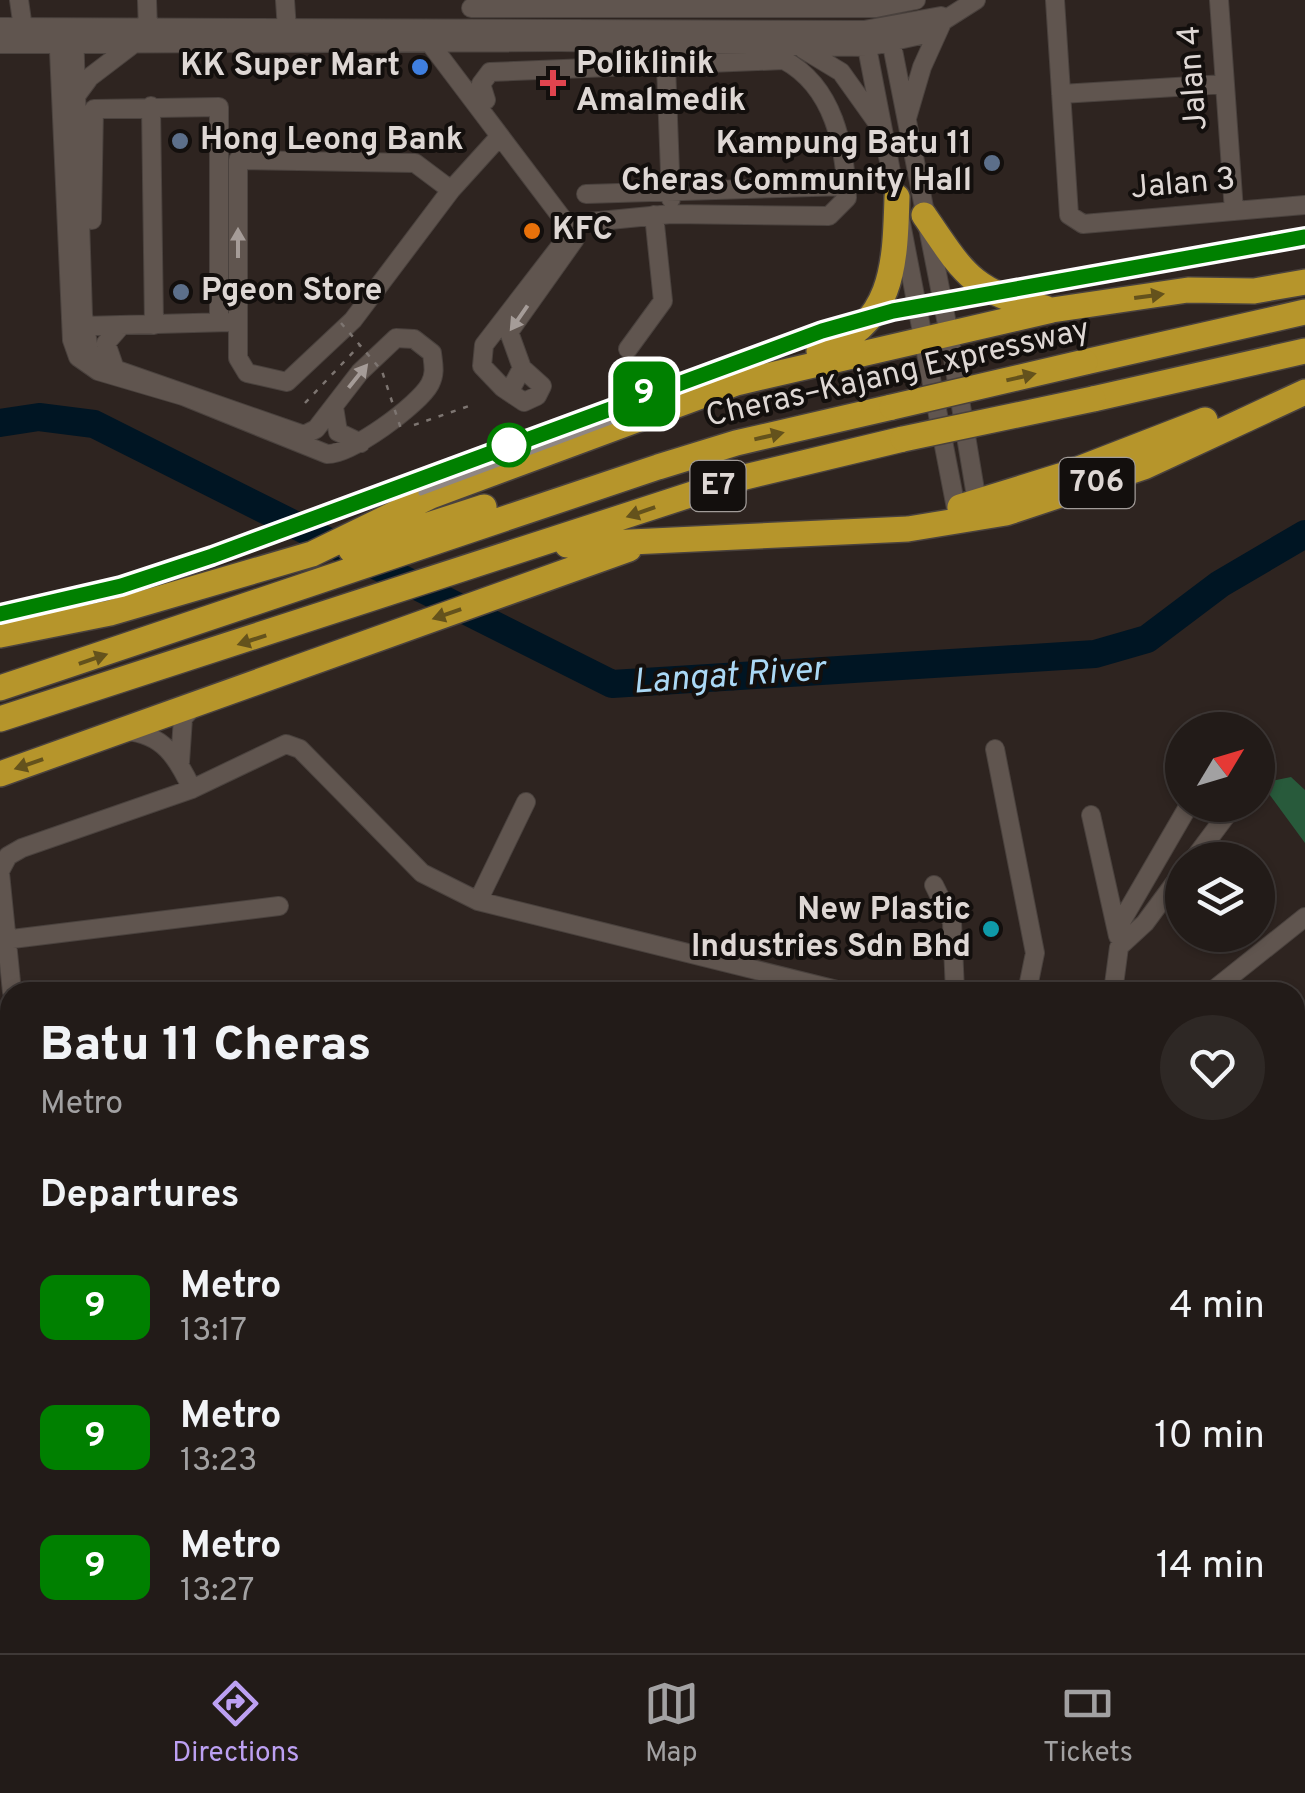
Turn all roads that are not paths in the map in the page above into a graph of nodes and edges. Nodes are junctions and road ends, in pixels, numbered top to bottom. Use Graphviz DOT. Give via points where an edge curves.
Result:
graph roads {
  1 [pos="20,0"];
  2 [pos="148,0"];
  3 [pos="285,0"];
  4 [pos="976,0"];
  5 [pos="1056,0"];
  6 [pos="1219,0"];
  7 [pos="908,2"];
  8 [pos="684,3"];
  9 [pos="471,4"];
  10 [pos="947,20"];
  11 [pos="0,27"];
  12 [pos="23,28"];
  13 [pos="148,30"];
  14 [pos="287,30"];
  15 [pos="471,35"];
  16 [pos="66,37"];
  17 [pos="890,37"];
  18 [pos="866,38"];
  19 [pos="430,42"];
  20 [pos="0,44"];
  21 [pos="794,44"];
  22 [pos="132,45"];
  23 [pos="666,65"];
  24 [pos="1225,84"];
  25 [pos="1061,94"];
  26 [pos="76,96"];
  27 [pos="486,100"];
  28 [pos="863,101"];
  29 [pos="151,106"];
  30 [pos="833,112"];
  31 [pos="905,128"];
  32 [pos="500,136"];
  33 [pos="886,137"];
  34 [pos="846,186"];
  35 [pos="451,190"];
  36 [pos="670,191"];
  37 [pos="586,194"];
  38 [pos="897,197"];
  39 [pos="1305,205"];
  40 [pos="1234,211"];
  41 [pos="662,215"];
  42 [pos="924,216"];
  43 [pos="574,227"];
  44 [pos="1305,282"];
  45 [pos="1052,310"];
  46 [pos="1305,312"];
  47 [pos="83,317"];
  48 [pos="154,320"];
  49 [pos="229,320"];
  50 [pos="122,326"];
  51 [pos="936,336"];
  52 [pos="628,349"];
  53 [pos="1305,351"];
  54 [pos="116,369"];
  55 [pos="736,384"];
  56 [pos="1305,391"];
  57 [pos="334,407"];
  58 [pos="361,443"];
  59 [pos="658,467"];
  60 [pos="967,505"];
  61 [pos="876,528"];
  62 [pos="643,544"];
  63 [pos="537,547"];
  64 [pos="304,561"];
  65 [pos="0,635"];
  66 [pos="0,646"];
  67 [pos="0,688"];
  68 [pos="198,702"];
  69 [pos="0,719"];
  70 [pos="123,730"];
  71 [pos="995,750"];
  72 [pos="180,763"];
  73 [pos="0,774"];
  74 [pos="192,789"];
  75 [pos="526,802"];
  76 [pos="1091,814"];
  77 [pos="1181,822"];
  78 [pos="1221,822"];
  79 [pos="1206,842"];
  80 [pos="0,872"];
  81 [pos="934,885"];
  82 [pos="1165,896"];
  83 [pos="478,901"];
  84 [pos="279,906"];
  85 [pos="1305,918"];
  86 [pos="1118,938"];
  87 [pos="4,940"];
  88 [pos="10,982"];
  89 [pos="805,982"];
  90 [pos="954,982"];
  91 [pos="1029,982"];
  92 [pos="1114,982"];
  93 [pos="1224,982"];
  1 -- 12 [label="street"];
  2 -- 13 [label="street"];
  3 -- 14 [label="street"];
  4 -- 10 [label="street"];
  5 -- 25 [label="street"];
  6 -- 24 [label="street, Jalan 4"];
  7 -- 8 [label="street"];
  8 -- 9 [label="street"];
  9 -- 15 [label="street"];
  10 -- 17 [label="street"];
  10 -- 31 [label="street" via="909,102"];
  11 -- 12 [label="street"];
  12 -- 16 [label="street"];
  13 -- 14 [label="street"];
  13 -- 16 [label="street"];
  14 -- 15 [label="street"];
  15 -- 18 [label="street"];
  15 -- 19 [label="street"];
  15 -- 21 [label="street"];
  15 -- 27 [label="street" via="458,59"];
  16 -- 20 [label="street"];
  16 -- 22 [label="street"];
  16 -- 26 [label="street"];
  16 -- 47 [label="street"];
  17 -- 18 [label="street"];
  17 -- 31 [label="street"];
  18 -- 21 [label="street"];
  18 -- 33 [label="street"];
  19 -- 22 [label="street"];
  19 -- 32 [label="street"];
  21 -- 28 [label="street" via="841,72"];
  22 -- 26 [label="street"];
  23 -- 27 [label="street" via="490,72 481,84"];
  23 -- 30 [label="street" via="784,60 799,68"];
  23 -- 36 [label="street"];
  24 -- 25 [label="street"];
  24 -- 40 [label="street, Jalan 4"];
  25 -- 40 [label="street, Jalan 3" via="1069,215 1083,224"];
  26 -- 47 [label="street"];
  27 -- 43 [label="street"];
  28 -- 30 [label="street"];
  28 -- 33 [label="street"];
  29 -- 47 [label="street" via="101,107 91,116"];
  29 -- 48 [label="street"];
  29 -- 49 [label="street" via="219,107"];
  30 -- 34 [label="street"];
  31 -- 42 [label="street"];
  32 -- 35 [label="street"];
  32 -- 43 [label="street"];
  33 -- 38 [label="street"];
  34 -- 36 [label="street"];
  34 -- 41 [label="street" via="848,198 830,216"];
  35 -- 49 [label="street" via="353,320 288,382 247,374"];
  49 -- 35 [label="street, one-way" via="238,160 415,164"];
  36 -- 37 [label="street"];
  36 -- 41 [label="street"];
  38 -- 51 [label="street"];
  38 -- 55 [label="highway" via="895,260 884,299 860,330 843,344 770,365"];
  39 -- 40 [label="street, Jalan 3"];
  41 -- 43 [label="street"];
  41 -- 52 [label="street" via="663,302"];
  42 -- 45 [label="highway" via="984,290"];
  42 -- 51 [label="street"];
  43 -- 43 [label="street, one-way" via="508,332 522,368 503,388 482,366 484,345"];
  45 -- 44 [label="highway, one-way"];
  45 -- 51 [label="highway"];
  59 -- 46 [label="highway, Cheras–Kajang Expressway / E7, one-way, bridge"];
  47 -- 48 [label="street"];
  47 -- 50 [label="street"];
  47 -- 54 [label="street" via="94,358"];
  47 -- 58 [label="street" via="74,350 98,371 183,396 327,454"];
  48 -- 49 [label="street"];
  48 -- 50 [label="street"];
  50 -- 54 [label="street" via="106,343"];
  51 -- 55 [label="highway"];
  51 -- 60 [label="street"];
  51 -- 60 [label="street"];
  53 -- 63 [label="highway, Cheras–Kajang Expressway / E7, one-way, bridge" via="745,477"];
  54 -- 57 [label="street" via="295,434 310,432"];
  55 -- 64 [label="highway" via="431,496"];
  56 -- 60 [label="highway"];
  56 -- 61 [label="highway, 706" via="1144,467 1006,513 944,526"];
  57 -- 58 [label="street" via="338,432"];
  57 -- 58 [label="street, one-way" via="396,338 414,339 432,352 430,383"];
  59 -- 64 [label="highway" via="594,475"];
  67 -- 59 [label="highway, Cheras–Kajang Expressway / E7, one-way"];
  60 -- 61 [label="highway"];
  61 -- 62 [label="highway"];
  62 -- 63 [label="highway"];
  62 -- 68 [label="highway, one-way"];
  63 -- 69 [label="highway, Cheras–Kajang Expressway / E7, one-way"];
  64 -- 65 [label="highway" via="110,614"];
  64 -- 66 [label="highway" via="111,626"];
  68 -- 70 [label="highway"];
  68 -- 72 [label="street" via="183,718"];
  70 -- 72 [label="street" via="146,733"];
  70 -- 73 [label="highway, one-way"];
  71 -- 91 [label="street" via="1035,953"];
  72 -- 74 [label="street"];
  74 -- 80 [label="street" via="22,848"];
  74 -- 83 [label="street" via="270,748 300,749 422,873"];
  75 -- 83 [label="street"];
  76 -- 86 [label="street"];
  77 -- 86 [label="street"];
  78 -- 79 [label="street"];
  80 -- 87 [label="street"];
  81 -- 90 [label="street" via="952,922"];
  82 -- 86 [label="street" via="1145,923"];
  83 -- 89 [label="street"];
  84 -- 87 [label="street"];
  85 -- 93 [label="street"];
  86 -- 92 [label="street"];
  87 -- 88 [label="street"];
}
